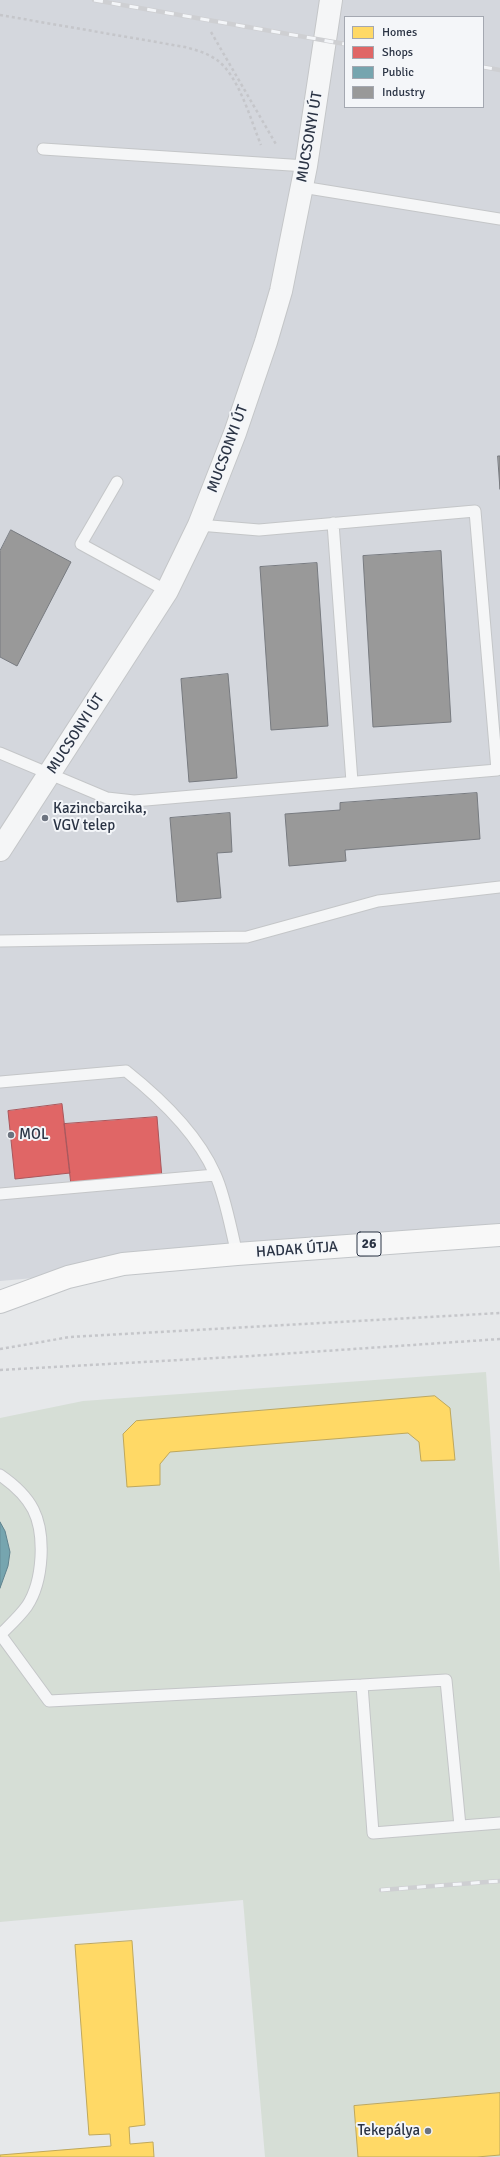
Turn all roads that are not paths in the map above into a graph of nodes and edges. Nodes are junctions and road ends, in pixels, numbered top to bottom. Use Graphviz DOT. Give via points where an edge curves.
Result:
graph roads {
  1 [pos="331,0"];
  2 [pos="43,149"];
  3 [pos="297,166"];
  4 [pos="302,188"];
  5 [pos="500,219"];
  6 [pos="117,482"];
  7 [pos="333,523"];
  8 [pos="199,525"];
  9 [pos="167,591"];
  10 [pos="0,753"];
  11 [pos="49,774"];
  12 [pos="352,782"];
  13 [pos="0,850"];
  14 [pos="500,887"];
  15 [pos="0,941"];
  16 [pos="0,1082"];
  17 [pos="215,1175"];
  18 [pos="0,1194"];
  19 [pos="500,1235"];
  20 [pos="237,1254"];
  21 [pos="0,1302"];
  22 [pos="0,1475"];
  23 [pos="0,1635"];
  24 [pos="362,1685"];
  25 [pos="500,1823"];
  26 [pos="460,1826"];
  1 -- 3 [label="street, MUCSONYI ÚT"];
  2 -- 3 [label="lane"];
  3 -- 4 [label="street, MUCSONYI ÚT"];
  4 -- 5 [label="lane"];
  4 -- 8 [label="street, MUCSONYI ÚT" via="281,291 266,342 235,433"];
  6 -- 9 [label="lane" via="80,544"];
  7 -- 8 [label="lane" via="259,530"];
  7 -- 12 [label="lane"];
  7 -- 12 [label="lane" via="475,511 497,770"];
  8 -- 9 [label="street, MUCSONYI ÚT"];
  9 -- 11 [label="street, MUCSONYI ÚT"];
  10 -- 11 [label="lane"];
  11 -- 12 [label="lane" via="107,798 134,801"];
  11 -- 13 [label="street, MUCSONYI ÚT"];
  14 -- 15 [label="lane" via="378,901 248,937"];
  16 -- 17 [label="lane" via="126,1071 150,1090 176,1118 200,1148"];
  17 -- 18 [label="lane"];
  17 -- 20 [label="lane"];
  19 -- 20 [label="main road, HADAK ÚTJA / 26"];
  20 -- 21 [label="main road, 26" via="123,1264 68,1277"];
  22 -- 23 [label="lane" via="12,1483 36,1513 42,1535 38,1585 27,1606"];
  23 -- 24 [label="lane" via="48,1702"];
  24 -- 26 [label="lane" via="446,1680"];
  24 -- 26 [label="lane" via="373,1833"];
  25 -- 26 [label="lane"];
}
